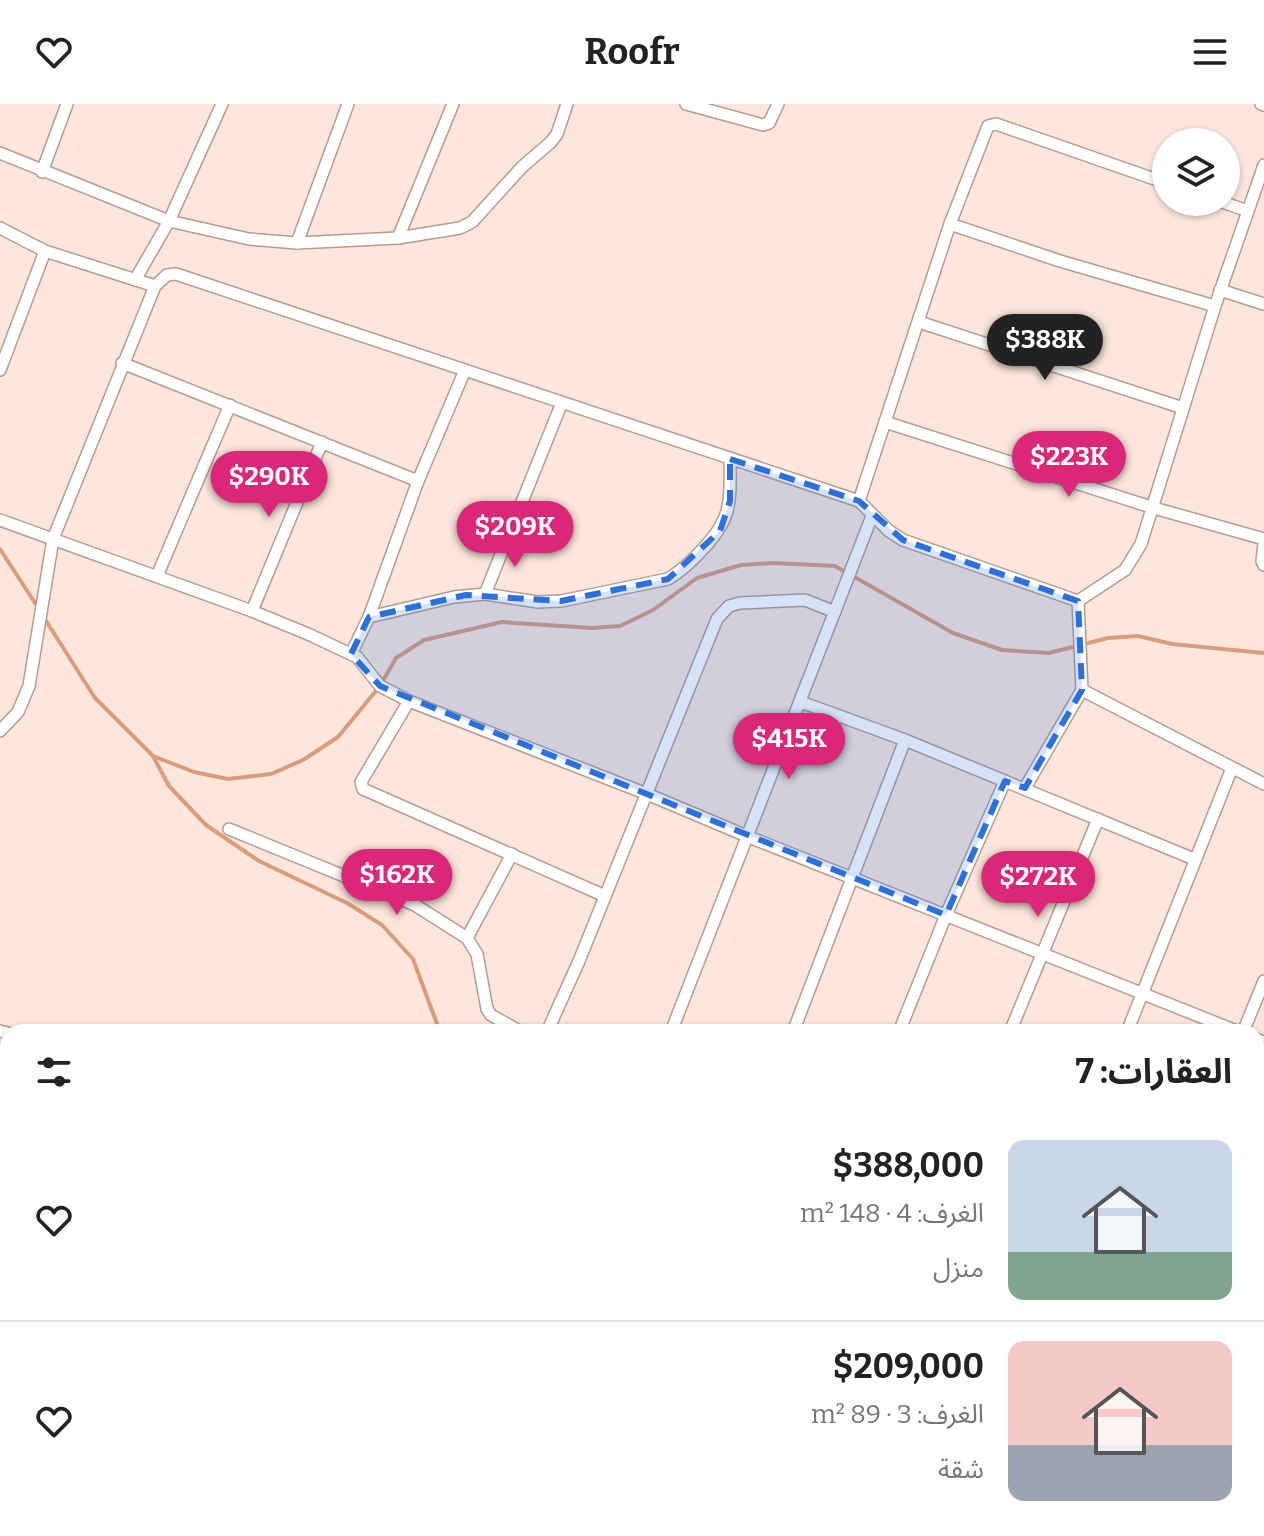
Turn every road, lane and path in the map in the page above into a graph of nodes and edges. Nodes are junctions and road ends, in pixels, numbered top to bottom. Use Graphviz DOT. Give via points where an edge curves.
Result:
graph roads {
  1 [pos="67,104"];
  2 [pos="222,104"];
  3 [pos="348,104"];
  4 [pos="453,104"];
  5 [pos="567,104"];
  6 [pos="686,104"];
  7 [pos="778,104"];
  8 [pos="0,153"];
  9 [pos="1264,165"];
  10 [pos="42,172"];
  11 [pos="1152,178"];
  12 [pos="1260,189"];
  13 [pos="1240,208"];
  14 [pos="1248,211"];
  15 [pos="169,221"];
  16 [pos="950,224"];
  17 [pos="0,228"];
  18 [pos="398,238"];
  19 [pos="297,243"];
  20 [pos="45,251"];
  21 [pos="135,280"];
  22 [pos="155,286"];
  23 [pos="1220,290"];
  24 [pos="1264,304"];
  25 [pos="1215,306"];
  26 [pos="919,322"];
  27 [pos="122,363"];
  28 [pos="0,370"];
  29 [pos="465,370"];
  30 [pos="230,405"];
  31 [pos="561,405"];
  32 [pos="1183,408"];
  33 [pos="885,422"];
  34 [pos="322,442"];
  35 [pos="730,459"];
  36 [pos="418,481"];
  37 [pos="859,501"];
  38 [pos="1154,508"];
  39 [pos="872,516"];
  40 [pos="0,520"];
  41 [pos="53,539"];
  42 [pos="1264,542"];
  43 [pos="1264,565"];
  44 [pos="157,576"];
  45 [pos="485,594"];
  46 [pos="1078,601"];
  47 [pos="252,611"];
  48 [pos="835,612"];
  49 [pos="369,617"];
  50 [pos="351,654"];
  51 [pos="1082,690"];
  52 [pos="409,701"];
  53 [pos="801,702"];
  54 [pos="0,731"];
  55 [pos="905,740"];
  56 [pos="1232,768"];
  57 [pos="1005,781"];
  58 [pos="1264,784"];
  59 [pos="1025,788"];
  60 [pos="647,794"];
  61 [pos="1098,819"];
  62 [pos="229,829"];
  63 [pos="749,837"];
  64 [pos="512,854"];
  65 [pos="1194,859"];
  66 [pos="853,878"];
  67 [pos="605,896"];
  68 [pos="946,915"];
  69 [pos="467,938"];
  70 [pos="1043,953"];
  71 [pos="1264,981"];
  72 [pos="1142,992"];
  73 [pos="507,1024"];
  74 [pos="551,1024"];
  75 [pos="674,1024"];
  76 [pos="796,1024"];
  77 [pos="902,1024"];
  78 [pos="1013,1024"];
  79 [pos="1130,1024"];
  80 [pos="1221,1024"];
  81 [pos="1245,1024"];
  1 -- 10 [label="street"];
  2 -- 15 [label="street"];
  3 -- 19 [label="street"];
  4 -- 18 [label="street"];
  5 -- 18 [label="street" via="551,142 472,222"];
  6 -- 7 [label="street" via="763,125"];
  8 -- 10 [label="street"];
  9 -- 12 [label="street"];
  10 -- 15 [label="street"];
  11 -- 16 [label="street" via="990,125"];
  12 -- 14 [label="street"];
  13 -- 14 [label="street"];
  14 -- 23 [label="street"];
  15 -- 19 [label="street" via="249,239"];
  15 -- 21 [label="street"];
  16 -- 25 [label="street"];
  16 -- 26 [label="street"];
  17 -- 20 [label="street"];
  18 -- 19 [label="street"];
  20 -- 21 [label="street"];
  20 -- 28 [label="street"];
  21 -- 22 [label="street"];
  22 -- 27 [label="street"];
  22 -- 29 [label="street" via="176,274"];
  23 -- 24 [label="street"];
  23 -- 25 [label="street"];
  25 -- 32 [label="street"];
  26 -- 32 [label="street"];
  26 -- 33 [label="street"];
  27 -- 30 [label="street"];
  27 -- 41 [label="street"];
  29 -- 31 [label="street"];
  29 -- 36 [label="street"];
  30 -- 34 [label="street"];
  30 -- 44 [label="street"];
  31 -- 35 [label="street"];
  31 -- 45 [label="street"];
  32 -- 38 [label="street"];
  33 -- 37 [label="street"];
  33 -- 38 [label="street"];
  34 -- 36 [label="street"];
  34 -- 47 [label="street"];
  35 -- 37 [label="street"];
  35 -- 45 [label="street" via="730,501 720,531 668,579 561,601"];
  36 -- 49 [label="street"];
  37 -- 39 [label="street"];
  38 -- 42 [label="street"];
  38 -- 46 [label="street" via="1134,560"];
  39 -- 46 [label="street" via="903,540"];
  39 -- 48 [label="street"];
  40 -- 41 [label="street"];
  41 -- 44 [label="street"];
  41 -- 54 [label="street" via="29,686 18,712"];
  42 -- 43 [label="street"];
  44 -- 47 [label="street"];
  45 -- 49 [label="street"];
  46 -- 51 [label="street"];
  47 -- 50 [label="street"];
  48 -- 53 [label="street"];
  48 -- 60 [label="street" via="799,600 740,603 723,611"];
  49 -- 50 [label="street"];
  50 -- 52 [label="street" via="380,686"];
  51 -- 56 [label="street"];
  51 -- 59 [label="street"];
  52 -- 60 [label="street"];
  52 -- 64 [label="street" via="361,787"];
  53 -- 55 [label="street"];
  53 -- 63 [label="street"];
  55 -- 57 [label="street"];
  55 -- 66 [label="street"];
  56 -- 58 [label="street"];
  56 -- 65 [label="street"];
  57 -- 59 [label="street"];
  57 -- 68 [label="street"];
  59 -- 61 [label="street"];
  60 -- 63 [label="street"];
  60 -- 67 [label="street"];
  61 -- 65 [label="street"];
  61 -- 70 [label="street"];
  62 -- 69 [label="street" via="415,905"];
  63 -- 66 [label="street"];
  63 -- 75 [label="street"];
  64 -- 67 [label="street"];
  64 -- 69 [label="street"];
  65 -- 72 [label="street"];
  66 -- 68 [label="street"];
  66 -- 76 [label="street"];
  67 -- 74 [label="street"];
  68 -- 70 [label="street"];
  68 -- 77 [label="street"];
  69 -- 73 [label="street" via="477,954 487,1009"];
  70 -- 72 [label="street"];
  70 -- 78 [label="street"];
  71 -- 81 [label="street"];
  72 -- 79 [label="street"];
  72 -- 80 [label="street"];
}
